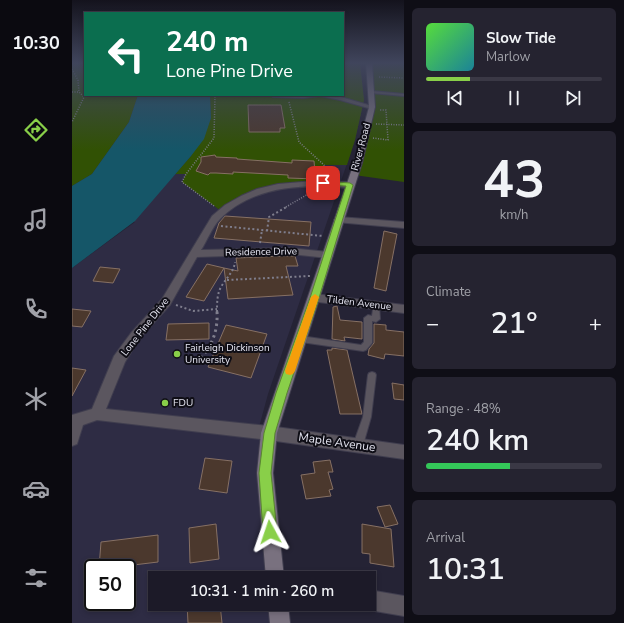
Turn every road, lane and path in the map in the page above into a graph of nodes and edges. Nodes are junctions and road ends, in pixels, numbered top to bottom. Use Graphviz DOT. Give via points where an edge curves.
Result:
graph roads {
  1 [pos="79,92"];
  2 [pos="372,92"];
  3 [pos="404,95"];
  4 [pos="215,96"];
  5 [pos="288,96"];
  6 [pos="303,96"];
  7 [pos="328,96"];
  8 [pos="371,108"];
  9 [pos="72,122"];
  10 [pos="368,123"];
  11 [pos="387,124"];
  12 [pos="404,125"];
  13 [pos="364,137"];
  14 [pos="323,183"];
  15 [pos="350,185"];
  16 [pos="221,212"];
  17 [pos="340,220"];
  18 [pos="210,225"];
  19 [pos="404,225"];
  20 [pos="267,231"];
  21 [pos="334,237"];
  22 [pos="234,253"];
  23 [pos="194,254"];
  24 [pos="328,255"];
  25 [pos="322,275"];
  26 [pos="226,280"];
  27 [pos="315,298"];
  28 [pos="166,302"];
  29 [pos="376,305"];
  30 [pos="217,309"];
  31 [pos="404,309"];
  32 [pos="301,339"];
  33 [pos="201,358"];
  34 [pos="372,375"];
  35 [pos="97,414"];
  36 [pos="74,422"];
  37 [pos="269,433"];
  38 [pos="72,439"];
  39 [pos="358,445"];
  40 [pos="404,452"];
  41 [pos="274,571"];
  42 [pos="376,601"];
  43 [pos="404,606"];
  44 [pos="279,611"];
  45 [pos="280,623"];
  1 -- 9 [label="path" via="84,97"];
  2 -- 3 [label="lane"];
  2 -- 8 [label="main road, River Road"];
  4 -- 16 [label="path" via="214,138 182,182"];
  5 -- 6 [label="street"];
  5 -- 14 [label="path" via="299,142 324,165"];
  7 -- 8 [label="street"];
  8 -- 10 [label="main road, River Road"];
  8 -- 11 [label="path" via="386,110"];
  10 -- 11 [label="path"];
  10 -- 13 [label="main road, River Road"];
  11 -- 12 [label="path"];
  11 -- 13 [label="path" via="388,140"];
  13 -- 15 [label="main road, River Road"];
  14 -- 15 [label="street, Lone Pine Drive"];
  14 -- 16 [label="street, Lone Pine Drive" via="260,190"];
  14 -- 20 [label="path" via="319,189 269,217"];
  15 -- 17 [label="main road, River Road"];
  16 -- 18 [label="street, Lone Pine Drive"];
  17 -- 19 [label="street"];
  17 -- 21 [label="main road, River Road"];
  18 -- 20 [label="path"];
  18 -- 23 [label="street, Lone Pine Drive"];
  20 -- 21 [label="path"];
  21 -- 24 [label="main road, River Road"];
  22 -- 23 [label="street, Residence Drive"];
  22 -- 24 [label="street, Residence Drive" via="290,251"];
  22 -- 26 [label="path" via="235,265"];
  23 -- 28 [label="street, Lone Pine Drive"];
  24 -- 25 [label="main road, River Road"];
  25 -- 26 [label="path"];
  25 -- 27 [label="main road, River Road"];
  26 -- 30 [label="path" via="217,298"];
  27 -- 29 [label="street, Tilden Avenue"];
  27 -- 32 [label="main road, River Road"];
  28 -- 30 [label="path" via="193,312"];
  28 -- 35 [label="street, Lone Pine Drive" via="136,336 120,360"];
  29 -- 31 [label="street, Tilden Avenue"];
  29 -- 32 [label="lane" via="376,319 368,318 368,343 363,348"];
  30 -- 33 [label="path" via="217,328 212,345"];
  32 -- 37 [label="main road, River Road"];
  34 -- 39 [label="lane" via="367,417"];
  35 -- 36 [label="street"];
  35 -- 37 [label="street"];
  36 -- 38 [label="street"];
  37 -- 39 [label="street, Maple Avenue"];
  37 -- 41 [label="main road, River Road" via="265,473"];
  39 -- 40 [label="street, Maple Avenue"];
  42 -- 43 [label="street"];
  44 -- 45 [label="main road"];
}
